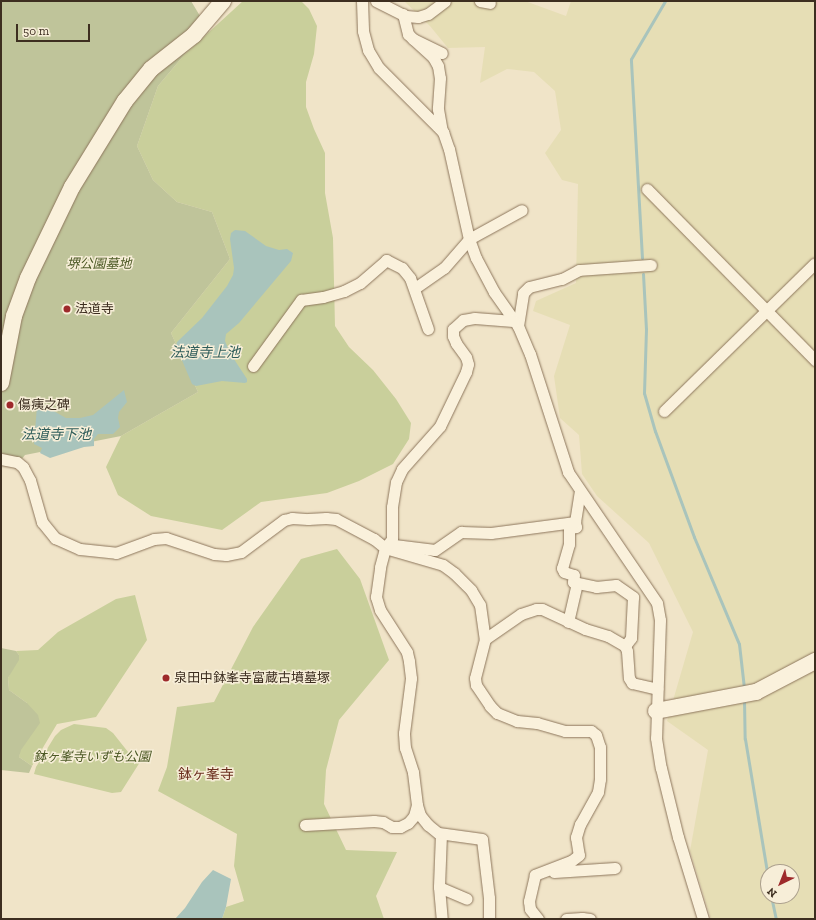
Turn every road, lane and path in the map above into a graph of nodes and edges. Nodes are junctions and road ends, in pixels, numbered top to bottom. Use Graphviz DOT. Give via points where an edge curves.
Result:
graph roads {
  1 [pos="222,1"];
  2 [pos="362,1"];
  3 [pos="376,1"];
  4 [pos="445,1"];
  5 [pos="403,14"];
  6 [pos="413,38"];
  7 [pos="442,53"];
  8 [pos="443,132"];
  9 [pos="647,189"];
  10 [pos="522,210"];
  11 [pos="468,239"];
  12 [pos="815,263"];
  13 [pos="651,266"];
  14 [pos="415,288"];
  15 [pos="767,310"];
  16 [pos="516,323"];
  17 [pos="428,329"];
  18 [pos="815,360"];
  19 [pos="253,366"];
  20 [pos="1,383"];
  21 [pos="664,411"];
  22 [pos="1,459"];
  23 [pos="580,492"];
  24 [pos="575,522"];
  25 [pos="387,546"];
  26 [pos="577,583"];
  27 [pos="568,622"];
  28 [pos="485,639"];
  29 [pos="625,646"];
  30 [pos="815,660"];
  31 [pos="657,689"];
  32 [pos="656,711"];
  33 [pos="417,805"];
  34 [pos="305,825"];
  35 [pos="441,834"];
  36 [pos="615,868"];
  37 [pos="543,872"];
  38 [pos="439,887"];
  39 [pos="467,900"];
  40 [pos="442,919"];
  41 [pos="489,919"];
  42 [pos="538,919"];
  43 [pos="566,919"];
  44 [pos="590,919"];
  45 [pos="703,919"];
  1 -- 20 [label="street" via="194,35 151,69 125,101 72,187 28,278 14,316"];
  2 -- 8 [label="street" via="363,31 368,50 379,68"];
  3 -- 5 [label="street"];
  4 -- 5 [label="street" via="428,14 418,17"];
  5 -- 6 [label="street" via="408,34"];
  6 -- 7 [label="street"];
  6 -- 8 [label="street" via="433,57 438,66 438,109"];
  8 -- 11 [label="street"];
  9 -- 15 [label="street"];
  10 -- 11 [label="street"];
  11 -- 14 [label="street" via="444,268"];
  11 -- 16 [label="street" via="494,292"];
  12 -- 15 [label="street"];
  13 -- 16 [label="street" via="579,270 562,279 529,287 523,293"];
  14 -- 17 [label="street"];
  14 -- 19 [label="street" via="402,268 386,260 360,283 344,291 301,300"];
  15 -- 18 [label="street"];
  15 -- 21 [label="street"];
  16 -- 23 [label="street" via="530,354 568,472"];
  16 -- 25 [label="street" via="474,318 463,320 453,329 456,343 466,357 466,372 440,426 402,469 396,482 392,507 392,540"];
  22 -- 25 [label="street" via="17,462 23,467 30,480 42,522 55,538 80,550 116,553 154,539 166,538 214,554 226,555 241,552 272,527 292,518 336,519"];
  23 -- 24 [label="street"];
  23 -- 31 [label="street" via="657,603 660,620"];
  24 -- 25 [label="street" via="491,533 461,532 435,550"];
  24 -- 26 [label="street" via="576,527 569,528 569,544 562,568 564,572 574,575 573,582"];
  25 -- 28 [label="street" via="443,565 454,573 478,601"];
  25 -- 33 [label="street" via="380,567 376,597 380,610 407,652 409,661 411,678 404,734 405,748 413,772"];
  26 -- 27 [label="street"];
  26 -- 29 [label="street" via="596,587 616,585 633,597 632,638"];
  27 -- 28 [label="street" via="536,608 520,614"];
  27 -- 29 [label="street" via="608,636"];
  28 -- 37 [label="street" via="476,685 497,713 517,721 591,732 596,735 600,748 598,792 580,824 576,837 578,855 571,861"];
  29 -- 31 [label="street" via="629,678 632,682"];
  30 -- 32 [label="street" via="756,692"];
  31 -- 32 [label="street"];
  32 -- 45 [label="street" via="656,738 661,768 678,837"];
  33 -- 34 [label="street" via="414,816 400,827 374,821"];
  33 -- 35 [label="street" via="420,815 428,825"];
  35 -- 38 [label="street"];
  35 -- 41 [label="street" via="482,839 490,898"];
  36 -- 37 [label="street"];
  37 -- 42 [label="street" via="535,876 529,901 530,909"];
  38 -- 39 [label="street"];
  38 -- 40 [label="street"];
  43 -- 44 [label="street"];
}
